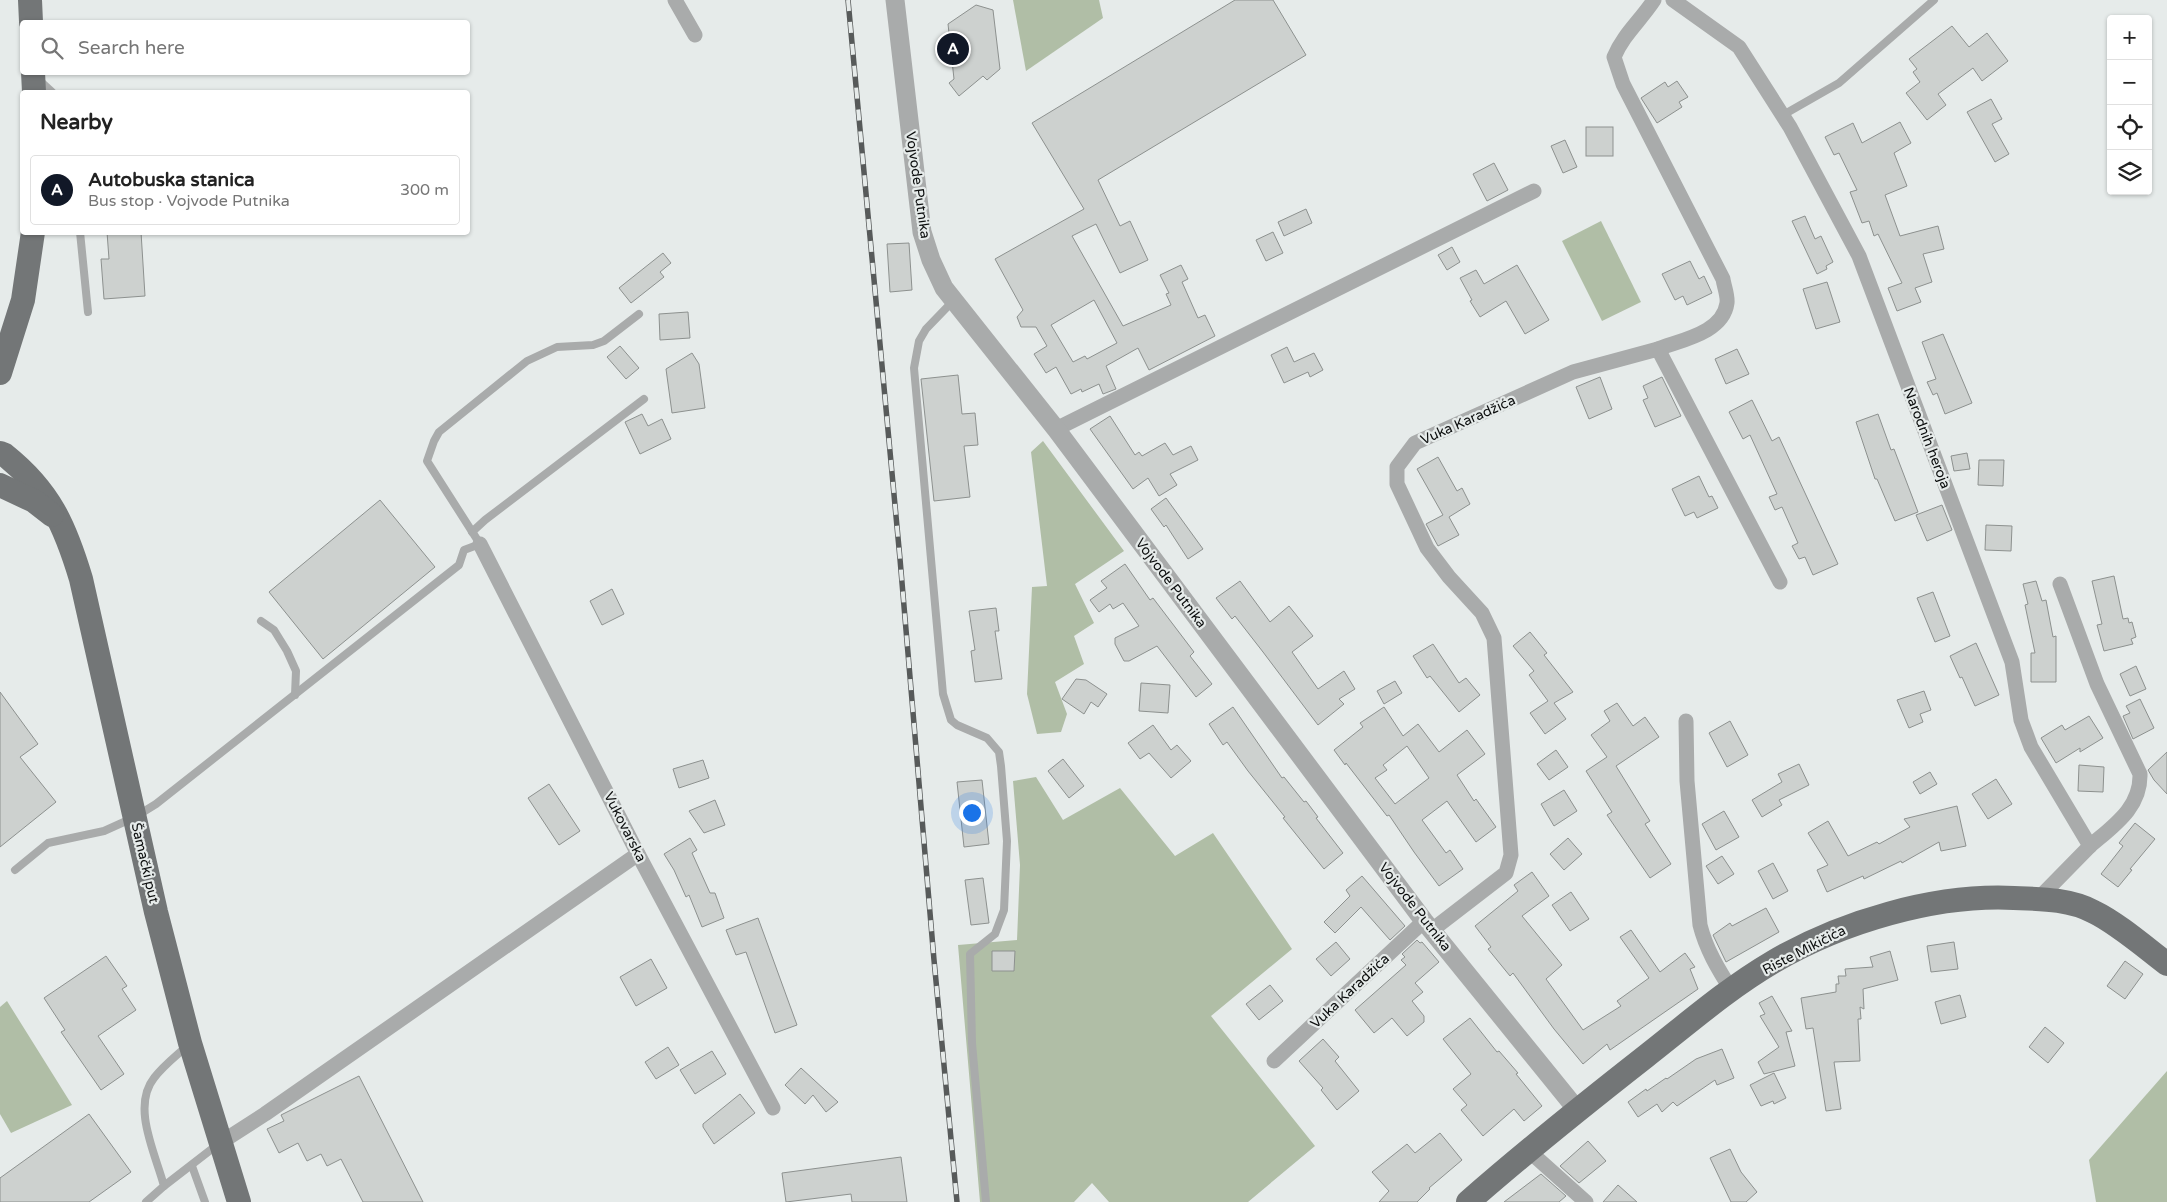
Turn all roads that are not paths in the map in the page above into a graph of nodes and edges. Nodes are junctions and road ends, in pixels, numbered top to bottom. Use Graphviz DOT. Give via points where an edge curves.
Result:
graph roads {
  1 [pos="30,0"];
  2 [pos="675,0"];
  3 [pos="895,0"];
  4 [pos="1654,0"];
  5 [pos="1673,0"];
  6 [pos="1934,0"];
  7 [pos="31,20"];
  8 [pos="695,35"];
  9 [pos="33,80"];
  10 [pos="49,90"];
  11 [pos="1783,115"];
  12 [pos="1534,191"];
  13 [pos="32,235"];
  14 [pos="80,235"];
  15 [pos="954,300"];
  16 [pos="88,312"];
  17 [pos="639,314"];
  18 [pos="1658,348"];
  19 [pos="0,373"];
  20 [pos="644,399"];
  21 [pos="1056,429"];
  22 [pos="0,453"];
  23 [pos="7,491"];
  24 [pos="60,522"];
  25 [pos="476,538"];
  26 [pos="1780,582"];
  27 [pos="2060,584"];
  28 [pos="260,621"];
  29 [pos="295,695"];
  30 [pos="1686,721"];
  31 [pos="135,817"];
  32 [pos="2090,846"];
  33 [pos="638,854"];
  34 [pos="15,870"];
  35 [pos="2038,899"];
  36 [pos="1428,926"];
  37 [pos="2167,964"];
  38 [pos="1732,991"];
  39 [pos="190,1043"];
  40 [pos="1274,1061"];
  41 [pos="773,1108"];
  42 [pos="1578,1111"];
  43 [pos="220,1143"];
  44 [pos="1528,1150"];
  45 [pos="192,1166"];
  46 [pos="164,1186"];
  47 [pos="146,1202"];
  48 [pos="205,1202"];
  49 [pos="239,1202"];
  50 [pos="986,1202"];
  51 [pos="1468,1202"];
  52 [pos="1586,1202"];
  1 -- 7 [label="main road"];
  2 -- 8 [label="street"];
  3 -- 15 [label="street, Vojvode Putnika" via="922,232 944,288"];
  4 -- 18 [label="street, Vuka Karadžića" via="1643,18 1620,42 1614,57 1623,84 1723,279 1727,302 1715,324 1700,334"];
  5 -- 11 [label="street, Narodnih heroja" via="1739,47"];
  6 -- 11 [label="lane" via="1839,83"];
  9 -- 10 [label="lane"];
  11 -- 32 [label="street, Narodnih heroja" via="1858,256 2012,662 2021,720 2031,747"];
  12 -- 21 [label="street"];
  13 -- 19 [label="main road" via="23,300"];
  14 -- 16 [label="lane"];
  15 -- 21 [label="street, Vojvode Putnika"];
  15 -- 50 [label="lane" via="919,340 914,368 943,694 951,720 957,726 988,738 999,752 1003,784 1007,841 1004,910 995,934 970,954 972,1043"];
  17 -- 25 [label="lane" via="604,341 594,345 557,347 527,361 439,432 427,461"];
  18 -- 26 [label="street"];
  18 -- 36 [label="street, Vuka Karadžića" via="1573,372 1432,435 1415,443 1397,467 1397,484 1427,548 1482,613 1494,638 1511,855 1506,873"];
  20 -- 25 [label="lane" via="485,520"];
  21 -- 36 [label="street, Vojvode Putnika"];
  22 -- 24 [label="main road, Šamački put" via="34,480"];
  23 -- 24 [label="main road, Šamački put" via="34,501"];
  24 -- 31 [label="main road, Šamački put" via="81,579"];
  25 -- 29 [label="lane" via="464,550 459,565"];
  25 -- 33 [label="street, Vukovarska"];
  27 -- 32 [label="street" via="2097,684 2140,774 2134,803 2123,818"];
  28 -- 29 [label="lane" via="274,630 287,651 296,671"];
  29 -- 31 [label="lane"];
  30 -- 38 [label="street" via="1687,781 1700,925 1714,962"];
  31 -- 34 [label="lane" via="104,831 48,843"];
  31 -- 39 [label="main road, Šamački put"];
  32 -- 35 [label="street"];
  33 -- 41 [label="street, Vukovarska"];
  33 -- 43 [label="street"];
  35 -- 37 [label="main road, Riste Mikičića" via="2059,901 2094,912"];
  35 -- 38 [label="main road, Riste Mikičića" via="1989,896 1898,912 1839,930 1773,962"];
  36 -- 40 [label="street, Vuka Karadžića"];
  36 -- 42 [label="street, Vojvode Putnika"];
  38 -- 42 [label="main road, Riste Mikičića"];
  39 -- 43 [label="main road, Šamački put"];
  39 -- 46 [label="lane" via="152,1080 144,1103 147,1131"];
  42 -- 44 [label="main road, Riste Mikičića"];
  43 -- 45 [label="lane"];
  43 -- 49 [label="main road, Šamački put"];
  44 -- 51 [label="main road, Riste Mikičića"];
  44 -- 52 [label="street"];
  45 -- 46 [label="lane"];
  45 -- 48 [label="lane"];
  46 -- 47 [label="lane"];
}
